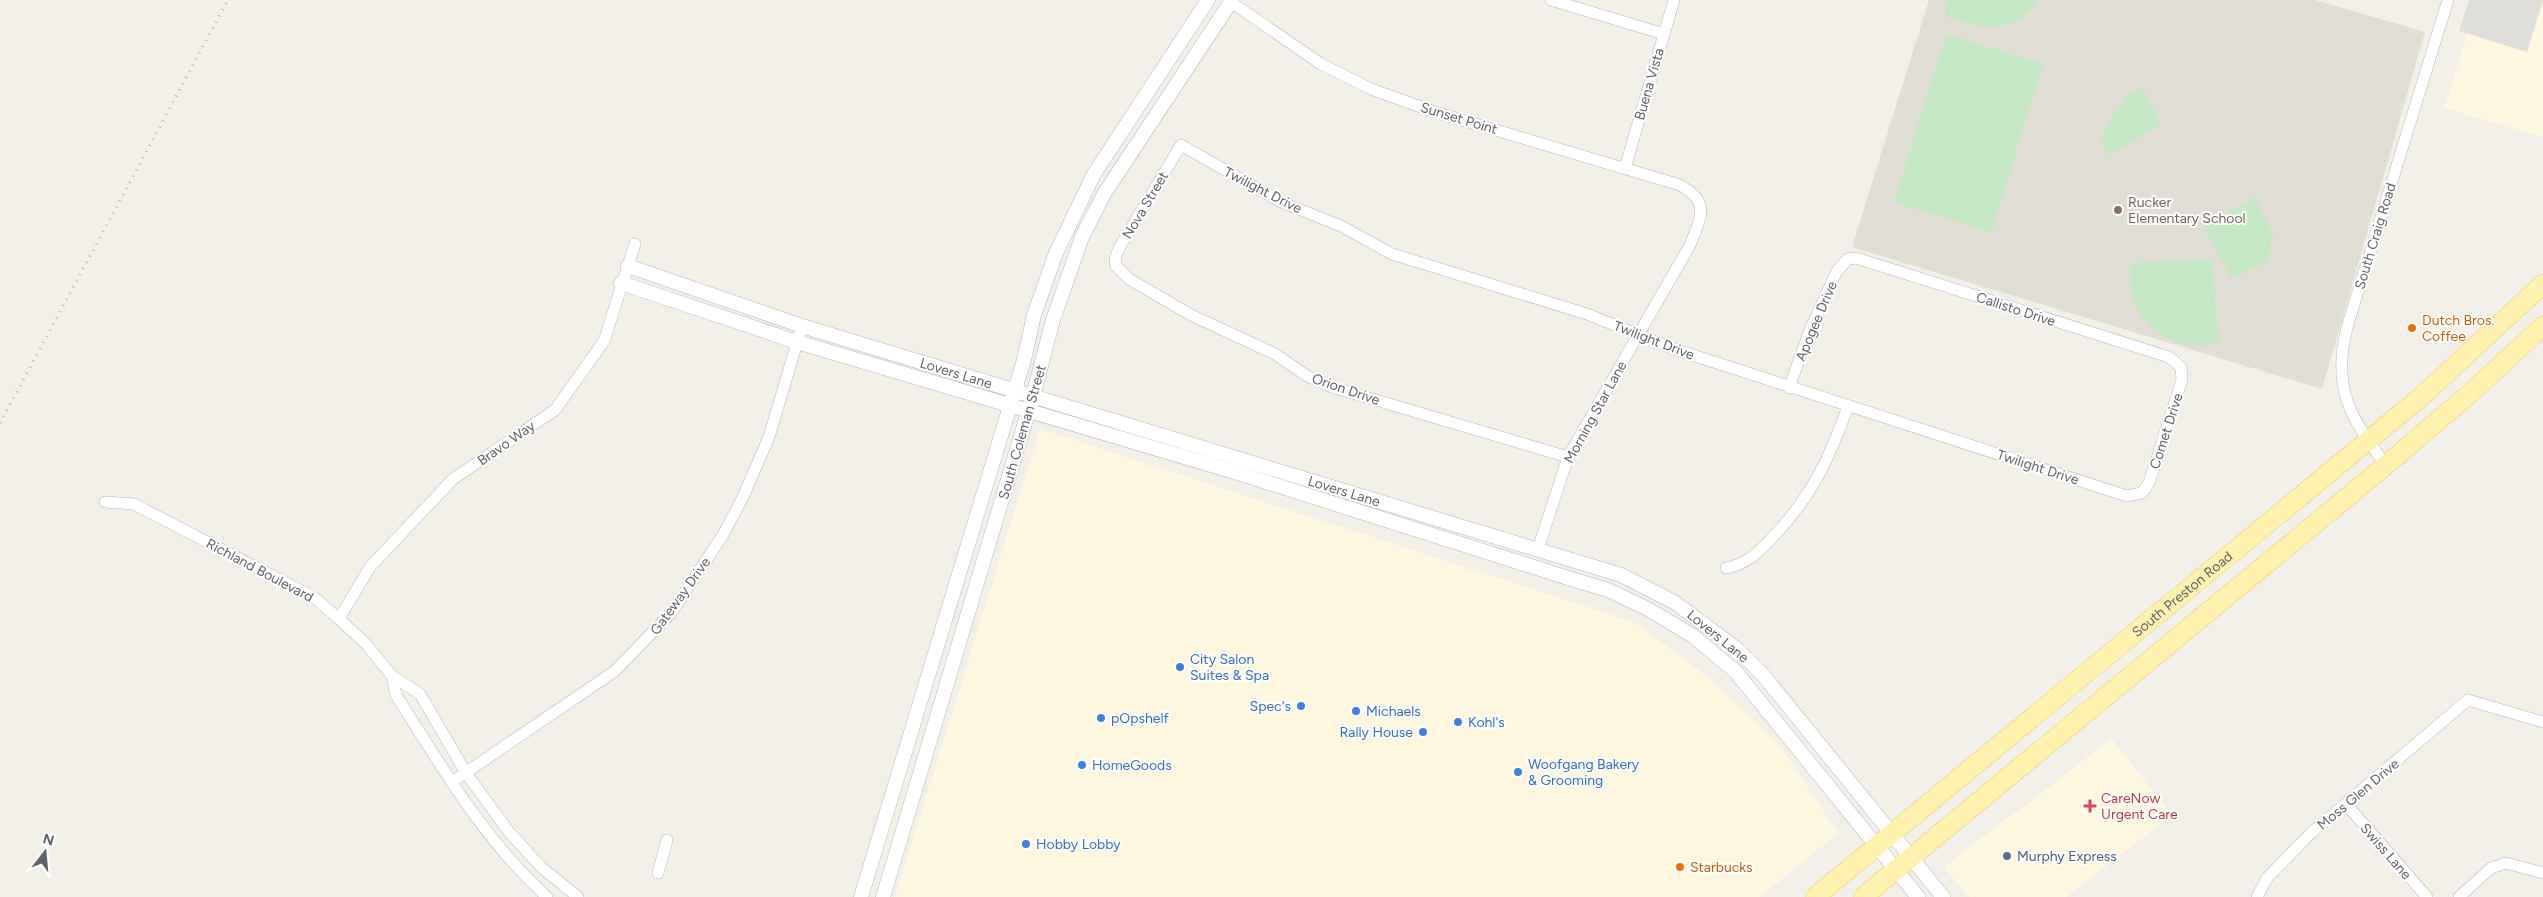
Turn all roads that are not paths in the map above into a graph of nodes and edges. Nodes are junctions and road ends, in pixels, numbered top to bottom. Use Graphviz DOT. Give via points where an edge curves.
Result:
graph roads {
  1 [pos="1208,0"];
  2 [pos="1551,0"];
  3 [pos="1674,0"];
  4 [pos="2448,0"];
  5 [pos="1230,1"];
  6 [pos="1664,34"];
  7 [pos="1181,145"];
  8 [pos="1625,168"];
  9 [pos="1700,201"];
  10 [pos="636,244"];
  11 [pos="1848,259"];
  12 [pos="628,266"];
  13 [pos="1116,266"];
  14 [pos="621,283"];
  15 [pos="2543,284"];
  16 [pos="802,326"];
  17 [pos="2543,326"];
  18 [pos="1638,335"];
  19 [pos="797,342"];
  20 [pos="2181,367"];
  21 [pos="1789,388"];
  22 [pos="1014,390"];
  23 [pos="1033,396"];
  24 [pos="1010,404"];
  25 [pos="1848,406"];
  26 [pos="1029,410"];
  27 [pos="2368,442"];
  28 [pos="1568,457"];
  29 [pos="2386,465"];
  30 [pos="1239,467"];
  31 [pos="2142,493"];
  32 [pos="105,502"];
  33 [pos="1538,548"];
  34 [pos="1532,567"];
  35 [pos="1726,568"];
  36 [pos="339,619"];
  37 [pos="945,620"];
  38 [pos="964,626"];
  39 [pos="940,634"];
  40 [pos="960,641"];
  41 [pos="392,676"];
  42 [pos="2543,722"];
  43 [pos="466,772"];
  44 [pos="452,782"];
  45 [pos="2346,804"];
  46 [pos="1892,835"];
  47 [pos="668,840"];
  48 [pos="1877,847"];
  49 [pos="1910,857"];
  50 [pos="872,859"];
  51 [pos="892,866"];
  52 [pos="1895,870"];
  53 [pos="658,873"];
  54 [pos="868,873"];
  55 [pos="2543,873"];
  56 [pos="888,880"];
  57 [pos="547,897"];
  58 [pos="578,897"];
  59 [pos="861,897"];
  60 [pos="883,897"];
  61 [pos="1815,897"];
  62 [pos="1863,897"];
  63 [pos="1918,897"];
  64 [pos="1943,897"];
  65 [pos="2257,897"];
  66 [pos="2427,897"];
  67 [pos="2459,897"];
  1 -- 22 [label="street, South Coleman Street" via="1090,182 1056,253 1034,315"];
  2 -- 6 [label="street"];
  3 -- 6 [label="street, Buena Vista"];
  4 -- 27 [label="street, South Craig Road" via="2344,337 2341,370 2344,392 2352,416"];
  5 -- 8 [label="street, Sunset Point" via="1321,64 1371,89 1432,111"];
  5 -- 23 [label="street, South Coleman Street" via="1104,194 1082,237 1055,313"];
  6 -- 8 [label="street, Buena Vista"];
  7 -- 13 [label="street, Nova Street" via="1119,248"];
  7 -- 18 [label="street, Twilight Drive" via="1281,202 1341,226 1392,254 1587,314"];
  8 -- 9 [label="street, Sunset Point" via="1680,185 1693,192"];
  9 -- 18 [label="street, Morning Star Lane" via="1702,216 1690,245"];
  10 -- 12 [label="street, Bravo Way"];
  11 -- 20 [label="street, Callisto Drive" via="1864,259 2169,357"];
  11 -- 21 [label="street, Apogee Drive" via="1837,271 1810,330"];
  12 -- 14 [label="street, Bravo Way"];
  12 -- 16 [label="street, Lovers Lane"];
  13 -- 28 [label="street, Orion Drive" via="1129,279 1191,315 1275,354 1307,376 1332,387"];
  14 -- 19 [label="street, Lovers Lane"];
  14 -- 36 [label="street, Bravo Way" via="604,341 555,410 453,480 370,567"];
  15 -- 27 [label="main road, South Preston Road" via="2471,353"];
  16 -- 19 [label="street, Gateway Drive"];
  16 -- 22 [label="street, Lovers Lane"];
  17 -- 29 [label="main road"];
  18 -- 21 [label="street, Twilight Drive"];
  18 -- 28 [label="street, Morning Star Lane"];
  19 -- 24 [label="street, Lovers Lane"];
  19 -- 43 [label="street, Gateway Drive" via="769,437 743,497 723,535 671,613 615,671"];
  20 -- 31 [label="street, Comet Drive" via="2182,380 2149,483"];
  21 -- 25 [label="street, Twilight Drive"];
  22 -- 23 [label="street, Lovers Lane"];
  22 -- 24 [label="street, South Coleman Street"];
  23 -- 26 [label="street, South Coleman Street"];
  23 -- 30 [label="street, Lovers Lane"];
  24 -- 26 [label="street, Lovers Lane"];
  24 -- 37 [label="street, South Coleman Street"];
  25 -- 31 [label="street, Twilight Drive" via="2126,496"];
  25 -- 35 [label="street" via="1833,448 1796,513 1758,553 1740,565"];
  26 -- 30 [label="street, Lovers Lane"];
  26 -- 38 [label="street, South Coleman Street"];
  27 -- 29 [label="street, South Craig Road"];
  27 -- 46 [label="main road, South Preston Road"];
  28 -- 33 [label="street, Morning Star Lane"];
  29 -- 49 [label="main road"];
  30 -- 33 [label="street, Lovers Lane"];
  30 -- 34 [label="street, Lovers Lane"];
  32 -- 36 [label="street, Richland Boulevard" via="134,504 315,598"];
  33 -- 34 [label="street"];
  33 -- 46 [label="street, Lovers Lane" via="1622,575 1666,598 1737,649 1764,676"];
  34 -- 48 [label="street, Lovers Lane" via="1608,590 1648,609 1700,642 1735,671"];
  36 -- 41 [label="street, Richland Boulevard" via="366,644"];
  37 -- 38 [label="street"];
  37 -- 39 [label="street, South Coleman Street"];
  38 -- 40 [label="street, South Coleman Street"];
  39 -- 40 [label="street"];
  39 -- 50 [label="street, South Coleman Street"];
  40 -- 51 [label="street, South Coleman Street"];
  41 -- 43 [label="street, Richland Boulevard" via="420,694"];
  41 -- 44 [label="street, Richland Boulevard" via="396,695"];
  42 -- 45 [label="street, Moss Glen Drive" via="2468,700"];
  43 -- 44 [label="street, Gateway Drive"];
  43 -- 58 [label="street, Richland Boulevard" via="526,853"];
  44 -- 57 [label="street, Richland Boulevard" via="500,851"];
  45 -- 65 [label="street, Moss Glen Drive" via="2267,878"];
  45 -- 66 [label="street, Swiss Lane"];
  46 -- 48 [label="main road, South Preston Road"];
  46 -- 49 [label="street, Lovers Lane"];
  47 -- 53 [label="street"];
  48 -- 52 [label="street, Lovers Lane"];
  48 -- 61 [label="main road, South Preston Road"];
  49 -- 52 [label="main road"];
  49 -- 64 [label="street, Lovers Lane"];
  50 -- 51 [label="street"];
  50 -- 54 [label="street, South Coleman Street"];
  51 -- 56 [label="street, South Coleman Street"];
  52 -- 62 [label="main road"];
  52 -- 63 [label="street, Lovers Lane"];
  54 -- 56 [label="street"];
  54 -- 59 [label="street, South Coleman Street"];
  55 -- 67 [label="street" via="2506,863 2491,868"];
  56 -- 60 [label="street, South Coleman Street"];
}
